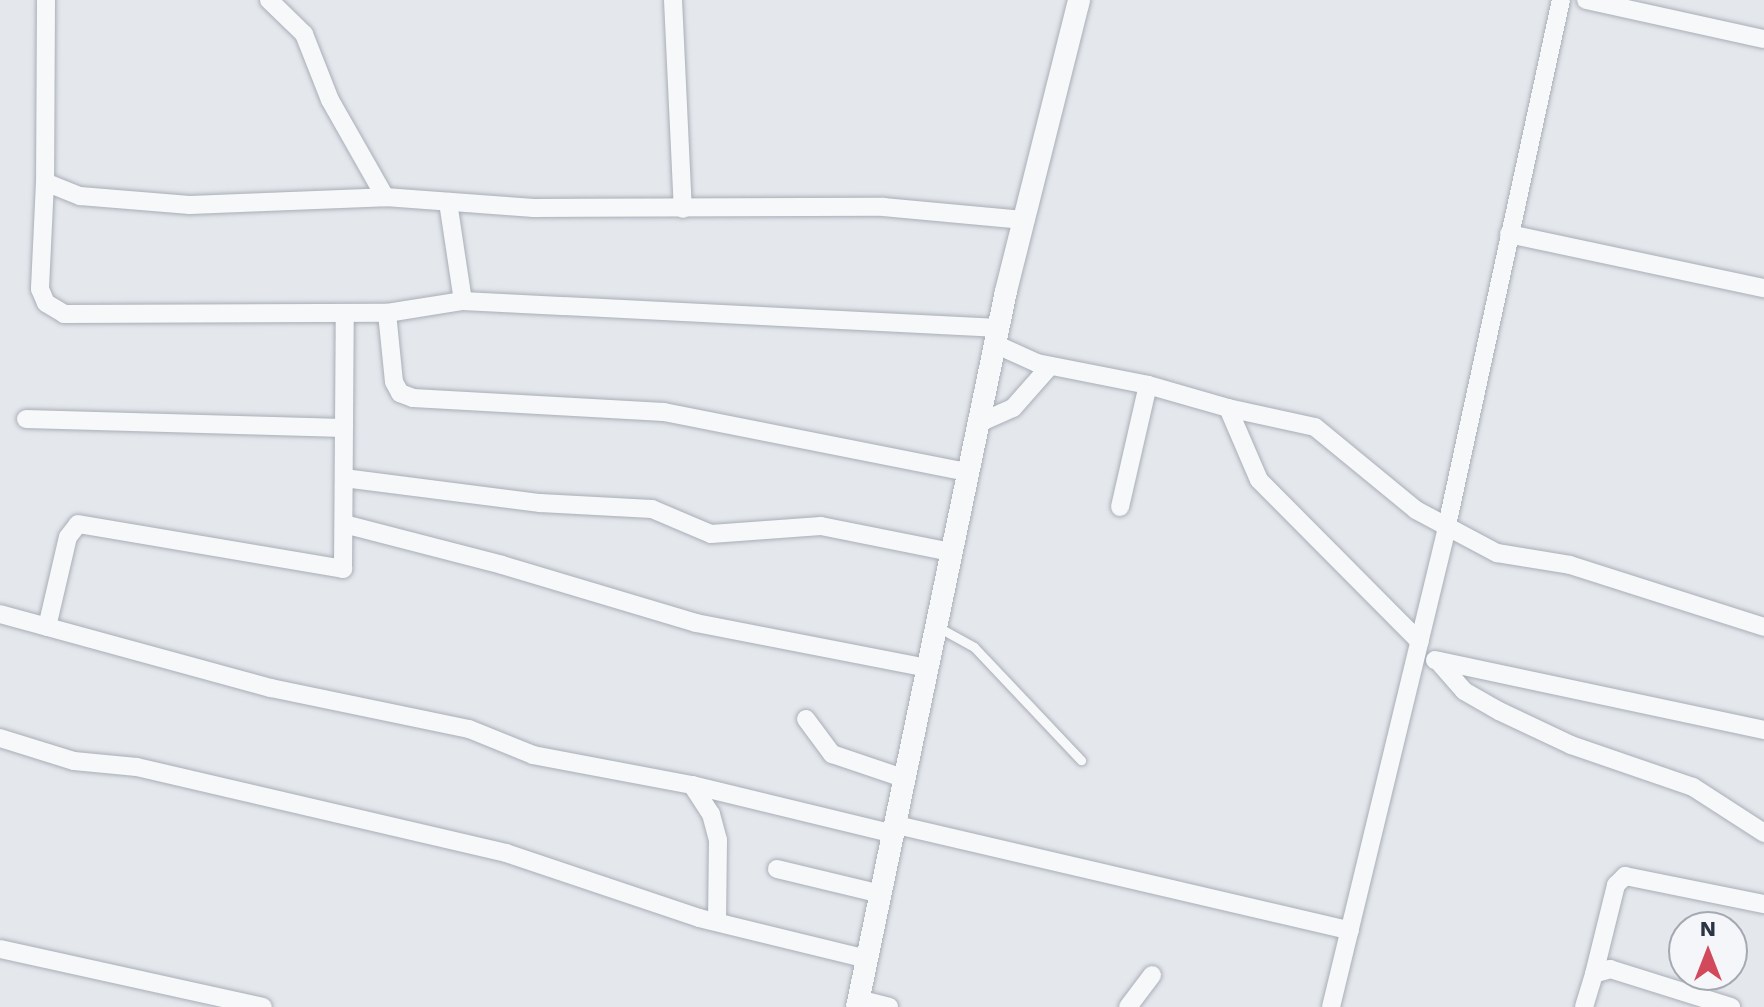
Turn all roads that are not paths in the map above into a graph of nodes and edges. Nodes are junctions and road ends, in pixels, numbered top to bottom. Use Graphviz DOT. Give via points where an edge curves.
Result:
graph roads {
  1 [pos="46,0"];
  2 [pos="269,0"];
  3 [pos="673,0"];
  4 [pos="1079,0"];
  5 [pos="1561,0"];
  6 [pos="1586,0"];
  7 [pos="1764,39"];
  8 [pos="45,182"];
  9 [pos="385,197"];
  10 [pos="448,202"];
  11 [pos="683,209"];
  12 [pos="1025,220"];
  13 [pos="1509,234"];
  14 [pos="1764,288"];
  15 [pos="463,301"];
  16 [pos="387,313"];
  17 [pos="345,314"];
  18 [pos="997,336"];
  19 [pos="1050,366"];
  20 [pos="1148,385"];
  21 [pos="1228,408"];
  22 [pos="26,419"];
  23 [pos="979,423"];
  24 [pos="344,428"];
  25 [pos="968,472"];
  26 [pos="344,478"];
  27 [pos="1120,507"];
  28 [pos="344,524"];
  29 [pos="1446,530"];
  30 [pos="951,552"];
  31 [pos="0,614"];
  32 [pos="936,626"];
  33 [pos="47,627"];
  34 [pos="1764,627"];
  35 [pos="1418,649"];
  36 [pos="1438,661"];
  37 [pos="928,668"];
  38 [pos="806,719"];
  39 [pos="1764,730"];
  40 [pos="0,738"];
  41 [pos="1081,760"];
  42 [pos="906,779"];
  43 [pos="692,785"];
  44 [pos="896,830"];
  45 [pos="1764,833"];
  46 [pos="777,869"];
  47 [pos="881,894"];
  48 [pos="1764,904"];
  49 [pos="717,922"];
  50 [pos="1350,930"];
  51 [pos="0,949"];
  52 [pos="867,959"];
  53 [pos="1594,974"];
  54 [pos="1152,975"];
  55 [pos="858,1003"];
  56 [pos="263,1007"];
  57 [pos="889,1007"];
  58 [pos="1128,1007"];
  59 [pos="1331,1007"];
  60 [pos="1584,1007"];
  61 [pos="1731,1007"];
  1 -- 8 [label="street"];
  2 -- 9 [label="street" via="304,34 330,100"];
  3 -- 11 [label="street"];
  4 -- 12 [label="street"];
  5 -- 13 [label="street"];
  6 -- 7 [label="street"];
  8 -- 9 [label="street" via="80,196 135,204"];
  8 -- 17 [label="street" via="40,289 46,303 64,314"];
  9 -- 10 [label="street"];
  10 -- 11 [label="street"];
  10 -- 15 [label="street"];
  11 -- 12 [label="street" via="884,207"];
  12 -- 18 [label="street"];
  13 -- 14 [label="street"];
  13 -- 29 [label="street"];
  15 -- 16 [label="street"];
  15 -- 18 [label="street"];
  16 -- 17 [label="street"];
  16 -- 25 [label="street" via="394,382 400,393 413,398 664,412"];
  17 -- 24 [label="street"];
  18 -- 19 [label="street"];
  18 -- 23 [label="street"];
  19 -- 20 [label="street"];
  19 -- 23 [label="street" via="1013,408"];
  20 -- 21 [label="street"];
  20 -- 27 [label="street"];
  21 -- 29 [label="street" via="1325,433 1372,478"];
  21 -- 35 [label="street" via="1259,480"];
  22 -- 24 [label="street"];
  23 -- 25 [label="street"];
  24 -- 26 [label="street"];
  25 -- 30 [label="street"];
  26 -- 28 [label="street"];
  26 -- 30 [label="street" via="540,503 652,509 711,534 821,526"];
  28 -- 33 [label="street" via="343,569 78,524 68,537"];
  28 -- 37 [label="street" via="696,623"];
  29 -- 34 [label="street" via="1497,553 1570,565"];
  29 -- 35 [label="street"];
  30 -- 32 [label="street"];
  31 -- 33 [label="street"];
  32 -- 37 [label="street"];
  32 -- 41 [label="lane" via="974,647"];
  33 -- 43 [label="street" via="271,688 469,729 533,755"];
  35 -- 36 [label="street"];
  35 -- 50 [label="street"];
  36 -- 39 [label="street"];
  36 -- 45 [label="street" via="1464,691 1499,711 1571,745 1693,787"];
  37 -- 42 [label="street"];
  38 -- 42 [label="street" via="832,754"];
  40 -- 49 [label="street" via="74,761 137,767 506,853"];
  42 -- 44 [label="street"];
  43 -- 44 [label="street"];
  43 -- 49 [label="street" via="711,814 718,840"];
  44 -- 47 [label="street"];
  44 -- 50 [label="street"];
  46 -- 47 [label="street"];
  47 -- 52 [label="street"];
  48 -- 53 [label="street" via="1625,876 1616,885"];
  49 -- 52 [label="street"];
  50 -- 59 [label="street"];
  51 -- 56 [label="street"];
  52 -- 55 [label="street"];
  53 -- 60 [label="street"];
  53 -- 61 [label="street" via="1618,970"];
  54 -- 58 [label="street"];
  55 -- 57 [label="street"];
}
